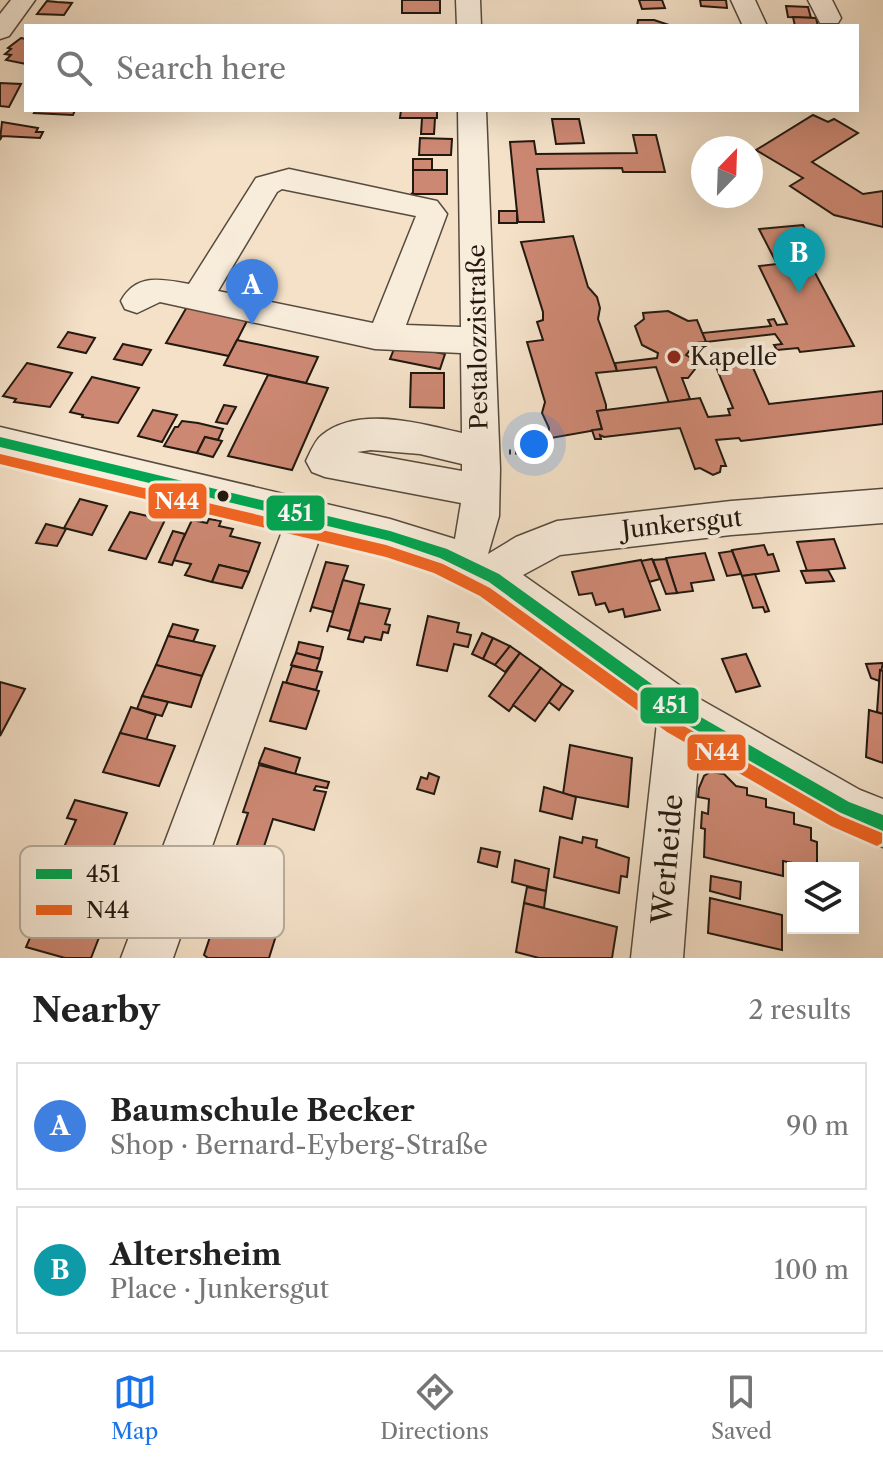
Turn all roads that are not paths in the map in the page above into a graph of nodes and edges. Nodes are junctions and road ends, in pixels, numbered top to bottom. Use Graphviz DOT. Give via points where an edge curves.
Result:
graph roads {
  1 [pos="23,0"];
  2 [pos="468,0"];
  3 [pos="743,0"];
  4 [pos="469,24"];
  5 [pos="754,24"];
  6 [pos="9,30"];
  7 [pos="472,112"];
  8 [pos="197,298"];
  9 [pos="137,301"];
  10 [pos="385,336"];
  11 [pos="478,341"];
  12 [pos="0,442"];
  13 [pos="480,453"];
  14 [pos="480,491"];
  15 [pos="883,506"];
  16 [pos="307,518"];
  17 [pos="479,569"];
  18 [pos="680,713"];
  19 [pos="883,823"];
  20 [pos="188,846"];
  21 [pos="154,938"];
  22 [pos="147,958"];
  23 [pos="657,958"];
  1 -- 6 [label="street"];
  2 -- 4 [label="street"];
  3 -- 5 [label="street"];
  7 -- 11 [label="street, Pestalozzistraße"];
  8 -- 9 [label="street" via="155,289"];
  8 -- 10 [label="street"];
  8 -- 10 [label="street" via="266,185 289,179 426,208 432,214"];
  10 -- 11 [label="street"];
  11 -- 13 [label="street, Pestalozzistraße"];
  12 -- 16 [label="street"];
  13 -- 14 [label="street, Pestalozzistraße"];
  13 -- 14 [label="street" via="371,433 340,442 325,461"];
  14 -- 17 [label="street, Pestalozzistraße" via="474,546"];
  15 -- 17 [label="street, Junkersgut" via="557,538 507,564"];
  16 -- 17 [label="street" via="384,534"];
  16 -- 20 [label="street"];
  17 -- 18 [label="street"];
  18 -- 19 [label="street" via="844,807"];
  18 -- 23 [label="street, Werheide"];
  21 -- 22 [label="street"];
}
